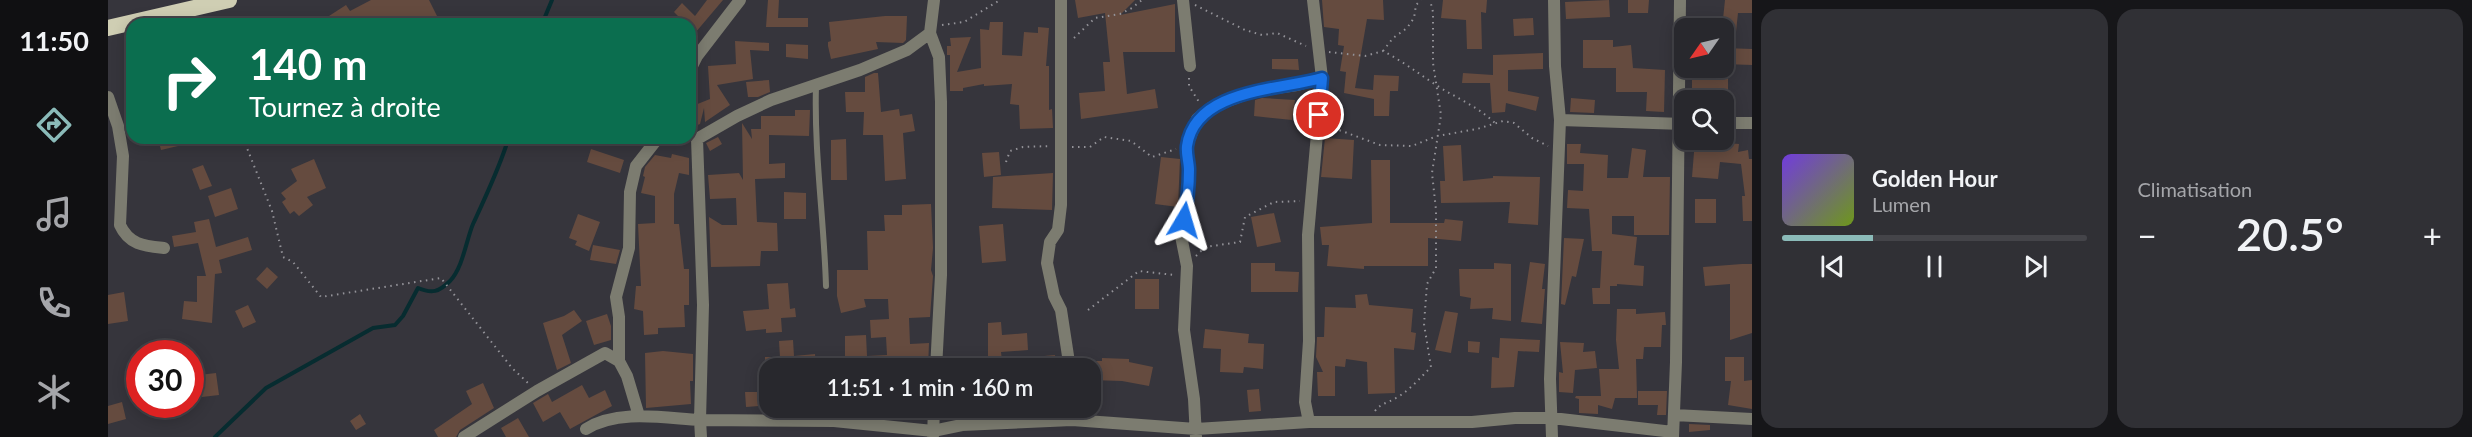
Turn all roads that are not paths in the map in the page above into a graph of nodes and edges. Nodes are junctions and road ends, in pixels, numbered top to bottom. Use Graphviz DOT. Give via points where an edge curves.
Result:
graph roads {
  1 [pos="229,0"];
  2 [pos="740,0"];
  3 [pos="934,0"];
  4 [pos="1061,0"];
  5 [pos="1313,0"];
  6 [pos="1554,0"];
  7 [pos="1680,0"];
  8 [pos="1188,2"];
  9 [pos="176,6"];
  10 [pos="139,18"];
  11 [pos="126,22"];
  12 [pos="108,28"];
  13 [pos="930,33"];
  14 [pos="696,58"];
  15 [pos="1190,66"];
  16 [pos="1322,78"];
  17 [pos="816,86"];
  18 [pos="1681,90"];
  19 [pos="108,97"];
  20 [pos="1560,120"];
  21 [pos="1734,123"];
  22 [pos="1752,123"];
  23 [pos="1674,124"];
  24 [pos="653,144"];
  25 [pos="1681,150"];
  26 [pos="164,248"];
  27 [pos="826,286"];
  28 [pos="937,358"];
  29 [pos="1068,358"];
  30 [pos="619,361"];
  31 [pos="1674,415"];
  32 [pos="639,416"];
  33 [pos="934,418"];
  34 [pos="1032,418"];
  35 [pos="1097,418"];
  36 [pos="1552,418"];
  37 [pos="1752,419"];
  38 [pos="700,420"];
  39 [pos="1310,422"];
  40 [pos="586,429"];
  41 [pos="1196,433"];
  42 [pos="933,434"];
  43 [pos="1673,435"];
  44 [pos="464,437"];
  45 [pos="701,437"];
  46 [pos="1552,437"];
  1 -- 9 [label="highway"];
  2 -- 14 [label="street"];
  3 -- 13 [label="street"];
  4 -- 29 [label="street" via="1061,206 1047,263 1061,310"];
  5 -- 16 [label="street"];
  6 -- 20 [label="street"];
  7 -- 18 [label="street"];
  8 -- 15 [label="street"];
  9 -- 10 [label="highway"];
  11 -- 12 [label="highway"];
  13 -- 17 [label="street" via="907,50"];
  13 -- 28 [label="street" via="939,57 940,102 941,275"];
  16 -- 39 [label="street" via="1308,235 1305,402"];
  16 -- 41 [label="street" via="1255,91 1212,107 1197,119 1187,146 1187,205 1181,236 1187,266 1184,330"];
  17 -- 27 [label="lane" via="814,134 824,219"];
  17 -- 38 [label="street" via="763,104 697,139 703,305"];
  19 -- 26 [label="street" via="123,156 120,225 136,244"];
  20 -- 23 [label="street"];
  20 -- 36 [label="street" via="1550,379"];
  21 -- 22 [label="street"];
  24 -- 30 [label="street" via="636,166 630,192 629,248 616,297"];
  25 -- 31 [label="street"];
  30 -- 32 [label="street"];
  30 -- 44 [label="street" via="605,353"];
  31 -- 37 [label="street"];
  31 -- 43 [label="street"];
  32 -- 38 [label="street"];
  32 -- 40 [label="street" via="600,420"];
  33 -- 42 [label="street"];
  34 -- 42 [label="street" via="973,424"];
  35 -- 41 [label="street"];
  36 -- 39 [label="street"];
  36 -- 43 [label="street"];
  36 -- 46 [label="street"];
  38 -- 42 [label="street" via="834,421"];
  38 -- 45 [label="street"];
  39 -- 41 [label="street"];
}
